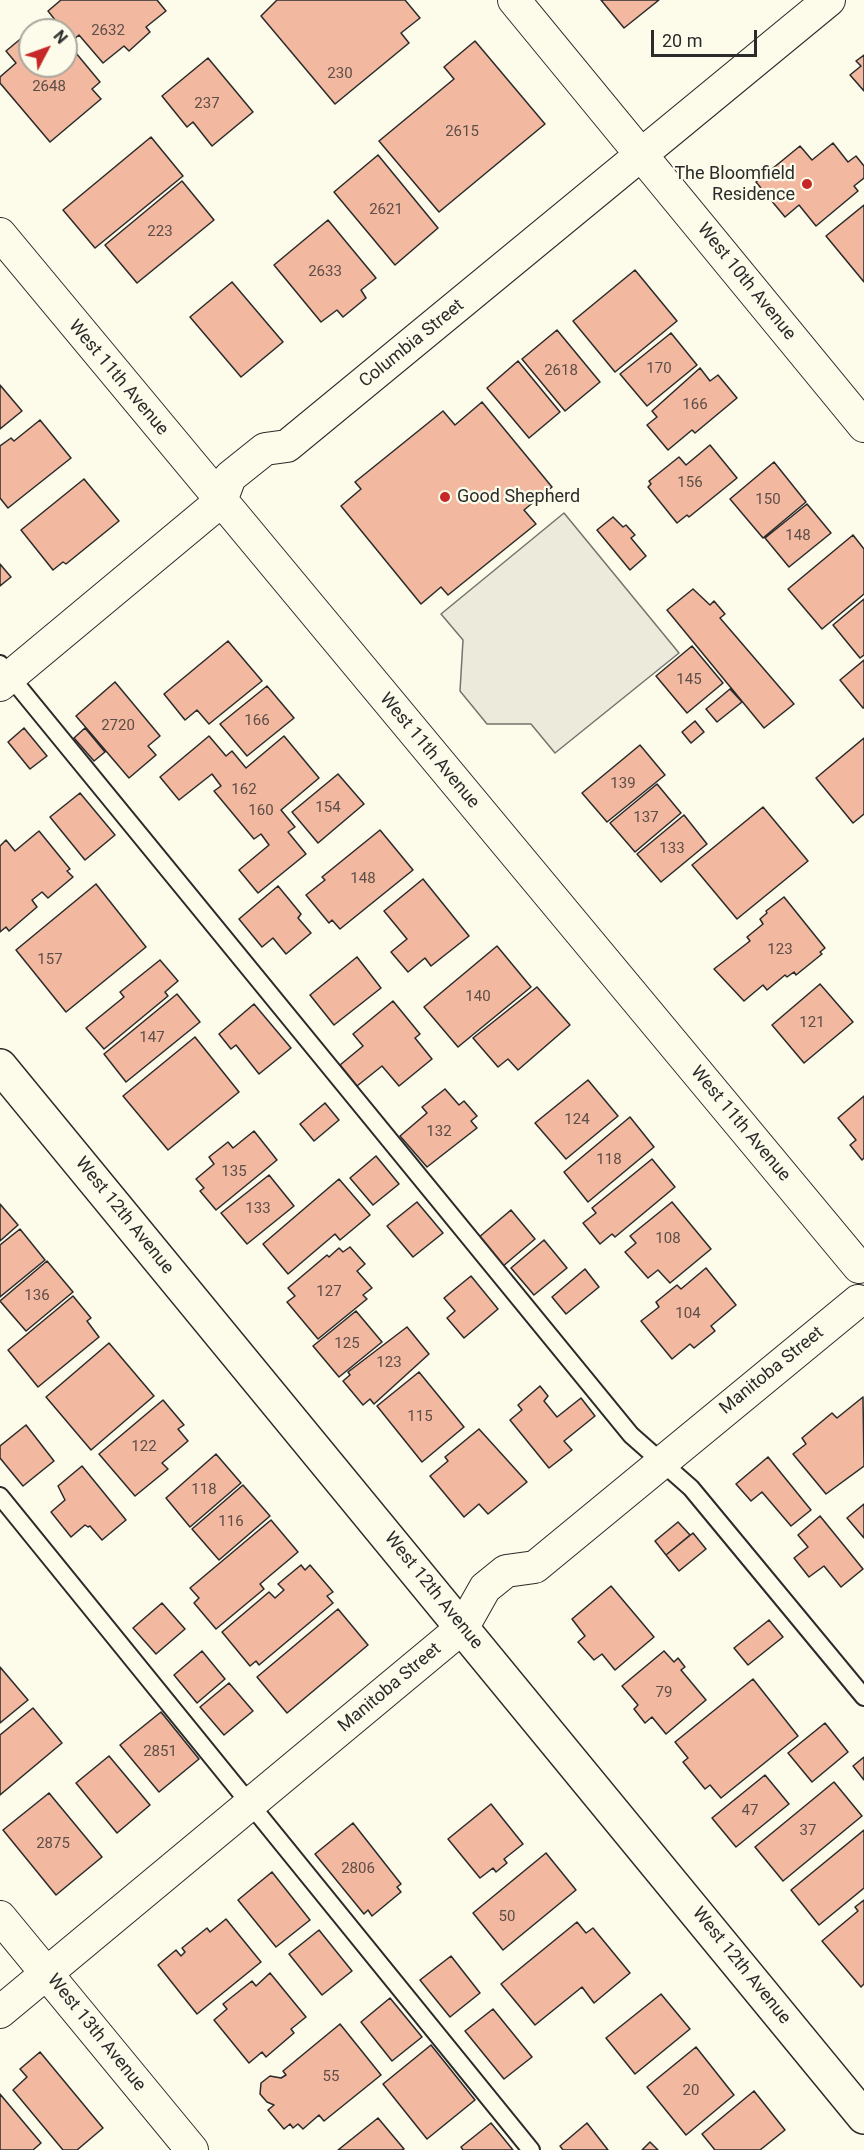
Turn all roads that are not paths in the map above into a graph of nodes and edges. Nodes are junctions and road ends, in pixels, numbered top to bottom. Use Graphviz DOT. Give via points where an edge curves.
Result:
graph roads {
  1 [pos="514,0"];
  2 [pos="829,0"];
  3 [pos="642,156"];
  4 [pos="0,234"];
  5 [pos="864,426"];
  6 [pos="221,501"];
  7 [pos="4,675"];
  8 [pos="0,1066"];
  9 [pos="861,1266"];
  10 [pos="861,1304"];
  11 [pos="662,1462"];
  12 [pos="0,1496"];
  13 [pos="463,1627"];
  14 [pos="864,1697"];
  15 [pos="252,1804"];
  16 [pos="0,1917"];
  17 [pos="47,1973"];
  18 [pos="0,2012"];
  19 [pos="864,2117"];
  20 [pos="192,2150"];
  21 [pos="531,2150"];
  1 -- 3 [label="street, West 10th Avenue"];
  2 -- 3 [label="street, Columbia Street"];
  3 -- 5 [label="street, West 10th Avenue"];
  3 -- 6 [label="street, Columbia Street" via="287,446 265,448 230,477"];
  4 -- 6 [label="street, West 11th Avenue"];
  6 -- 7 [label="street, Columbia Street"];
  6 -- 9 [label="street, West 11th Avenue"];
  7 -- 11 [label="lane" via="631,1435"];
  8 -- 13 [label="street, West 12th Avenue"];
  9 -- 10 [label="street" via="851,1284"];
  10 -- 11 [label="street, Manitoba Street"];
  11 -- 13 [label="street, Manitoba Street" via="535,1567 506,1571 485,1588"];
  11 -- 14 [label="lane" via="691,1488"];
  12 -- 15 [label="lane"];
  13 -- 15 [label="street, Manitoba Street"];
  13 -- 19 [label="street, West 12th Avenue"];
  15 -- 17 [label="street, Manitoba Street"];
  15 -- 21 [label="lane"];
  16 -- 17 [label="street, West 13th Avenue"];
  17 -- 18 [label="street, Manitoba Street"];
  17 -- 20 [label="street, West 13th Avenue"];
}
